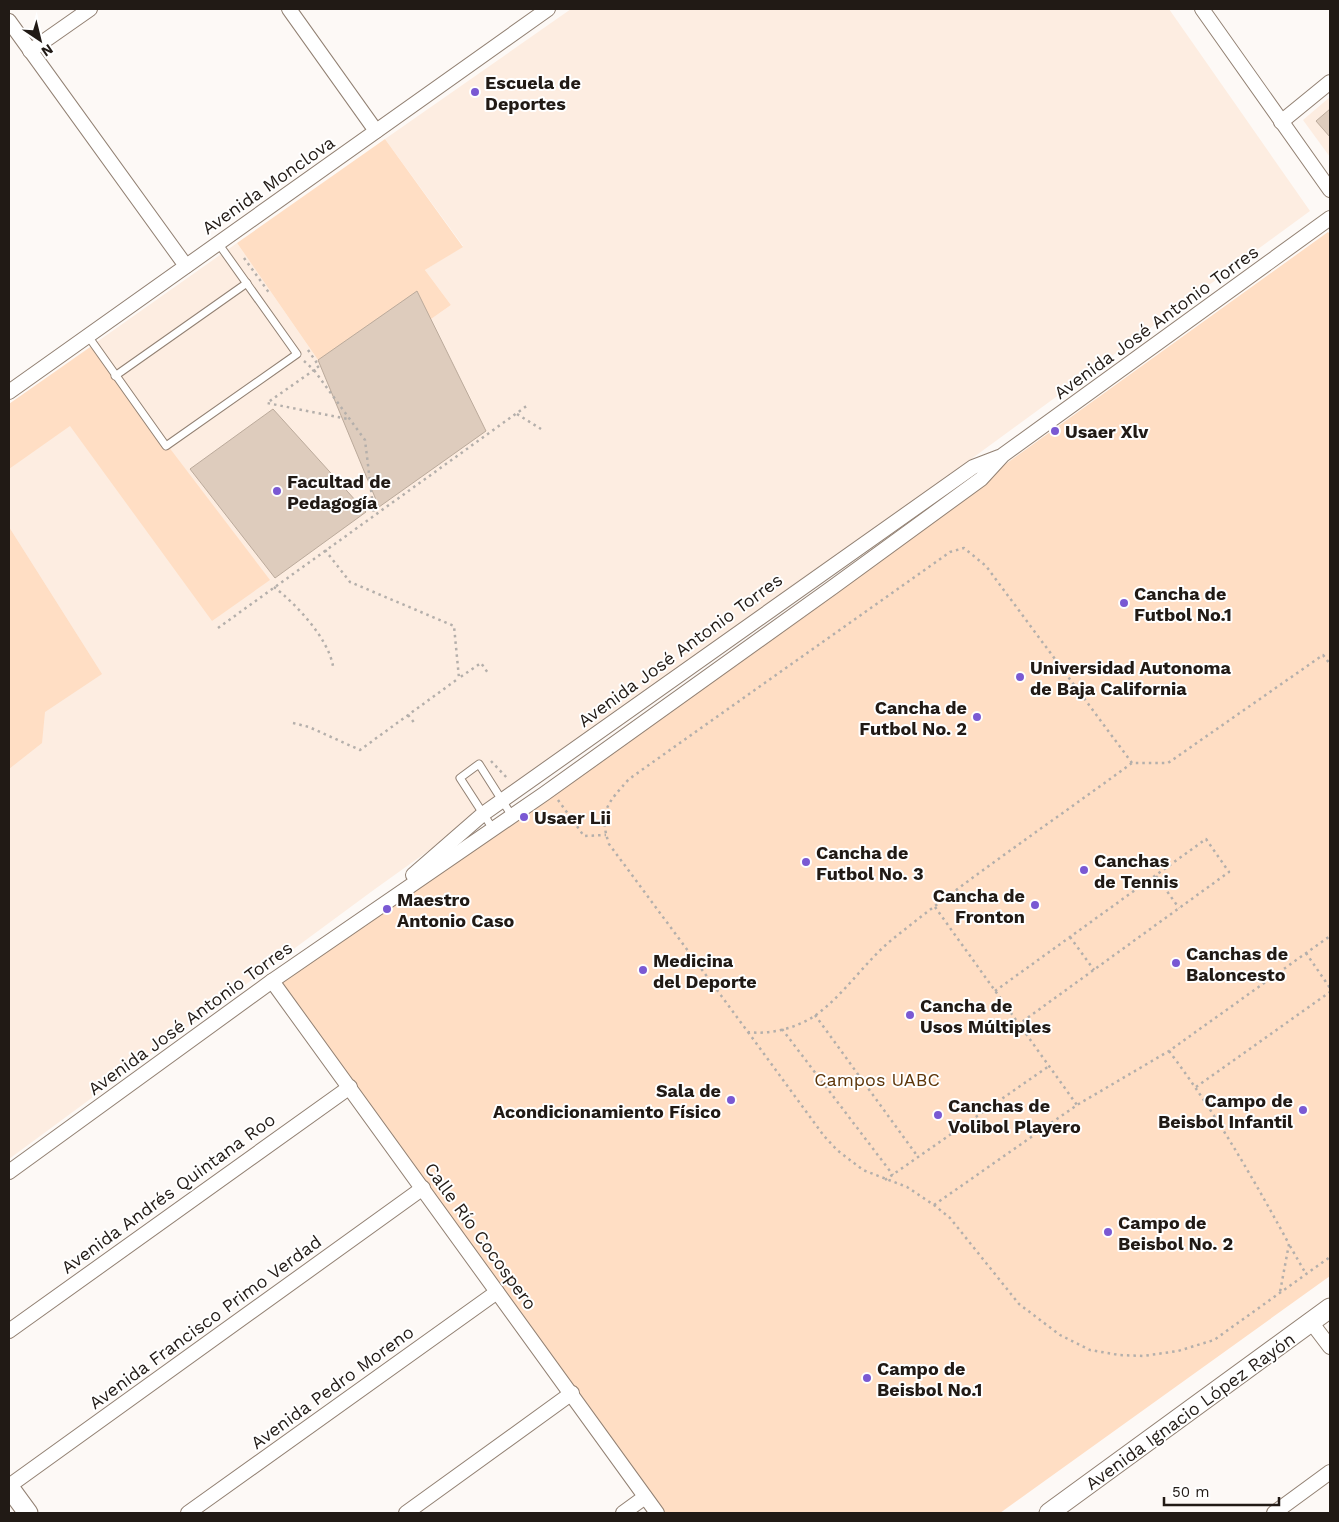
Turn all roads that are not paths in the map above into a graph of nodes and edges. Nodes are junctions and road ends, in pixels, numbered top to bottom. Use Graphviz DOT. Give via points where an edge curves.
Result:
graph roads {
  1 [pos="90,9"];
  2 [pos="288,9"];
  3 [pos="548,9"];
  4 [pos="1202,9"];
  5 [pos="9,21"];
  6 [pos="30,51"];
  7 [pos="1330,82"];
  8 [pos="1281,122"];
  9 [pos="376,131"];
  10 [pos="1330,190"];
  11 [pos="1330,218"];
  12 [pos="223,240"];
  13 [pos="186,266"];
  14 [pos="247,283"];
  15 [pos="88,336"];
  16 [pos="115,376"];
  17 [pos="9,392"];
  18 [pos="1003,455"];
  19 [pos="820,573"];
  20 [pos="832,587"];
  21 [pos="676,676"];
  22 [pos="688,690"];
  23 [pos="502,801"];
  24 [pos="483,814"];
  25 [pos="512,816"];
  26 [pos="493,829"];
  27 [pos="395,897"];
  28 [pos="272,982"];
  29 [pos="350,1087"];
  30 [pos="9,1172"];
  31 [pos="423,1188"];
  32 [pos="497,1292"];
  33 [pos="1330,1308"];
  34 [pos="1311,1322"];
  35 [pos="9,1331"];
  36 [pos="1330,1347"];
  37 [pos="572,1394"];
  38 [pos="1330,1472"];
  39 [pos="9,1487"];
  40 [pos="645,1497"];
  41 [pos="28,1513"];
  42 [pos="188,1513"];
  43 [pos="406,1513"];
  44 [pos="623,1513"];
  45 [pos="657,1513"];
  46 [pos="1050,1513"];
  47 [pos="1274,1513"];
  1 -- 6 [label="street"];
  2 -- 9 [label="street"];
  3 -- 9 [label="street, Avenida Monclova"];
  4 -- 8 [label="street"];
  5 -- 6 [label="street"];
  6 -- 13 [label="street"];
  7 -- 8 [label="street"];
  8 -- 10 [label="street"];
  9 -- 12 [label="street, Avenida Monclova"];
  11 -- 18 [label="street, Avenida José Antonio Torres"];
  12 -- 13 [label="street, Avenida Monclova"];
  12 -- 14 [label="lane"];
  13 -- 15 [label="street, Avenida Monclova"];
  14 -- 16 [label="lane"];
  14 -- 16 [label="lane" via="297,354 166,446"];
  15 -- 16 [label="lane"];
  15 -- 17 [label="street, Avenida Monclova"];
  18 -- 19 [label="street, Avenida José Antonio Torres" via="973,467"];
  18 -- 20 [label="street, Avenida José Antonio Torres" via="981,479"];
  19 -- 20 [label="street"];
  19 -- 21 [label="street, Avenida José Antonio Torres"];
  20 -- 22 [label="street, Avenida José Antonio Torres"];
  21 -- 22 [label="street"];
  21 -- 23 [label="street, Avenida José Antonio Torres"];
  22 -- 25 [label="street, Avenida José Antonio Torres"];
  23 -- 24 [label="street, Avenida José Antonio Torres"];
  23 -- 24 [label="lane" via="479,764 460,778"];
  23 -- 25 [label="lane"];
  24 -- 26 [label="lane"];
  24 -- 27 [label="street, Avenida José Antonio Torres" via="413,875"];
  25 -- 26 [label="street, Avenida José Antonio Torres"];
  26 -- 27 [label="street, Avenida José Antonio Torres"];
  27 -- 28 [label="street, Avenida José Antonio Torres"];
  28 -- 29 [label="street, Calle Río Cocospero"];
  28 -- 30 [label="street, Avenida José Antonio Torres"];
  29 -- 31 [label="street, Calle Río Cocospero"];
  29 -- 35 [label="street, Avenida Andrés Quintana Roo"];
  31 -- 32 [label="street, Calle Río Cocospero"];
  31 -- 39 [label="street, Avenida Francisco Primo Verdad"];
  32 -- 37 [label="street, Calle Río Cocospero"];
  32 -- 42 [label="street, Avenida Pedro Moreno"];
  33 -- 34 [label="street, Avenida Ignacio López Rayón"];
  34 -- 36 [label="street"];
  34 -- 46 [label="street, Avenida Ignacio López Rayón"];
  37 -- 40 [label="street, Calle Río Cocospero"];
  37 -- 43 [label="street"];
  38 -- 47 [label="street"];
  39 -- 41 [label="street"];
  40 -- 44 [label="street"];
  40 -- 45 [label="street, Calle Río Cocospero"];
}
